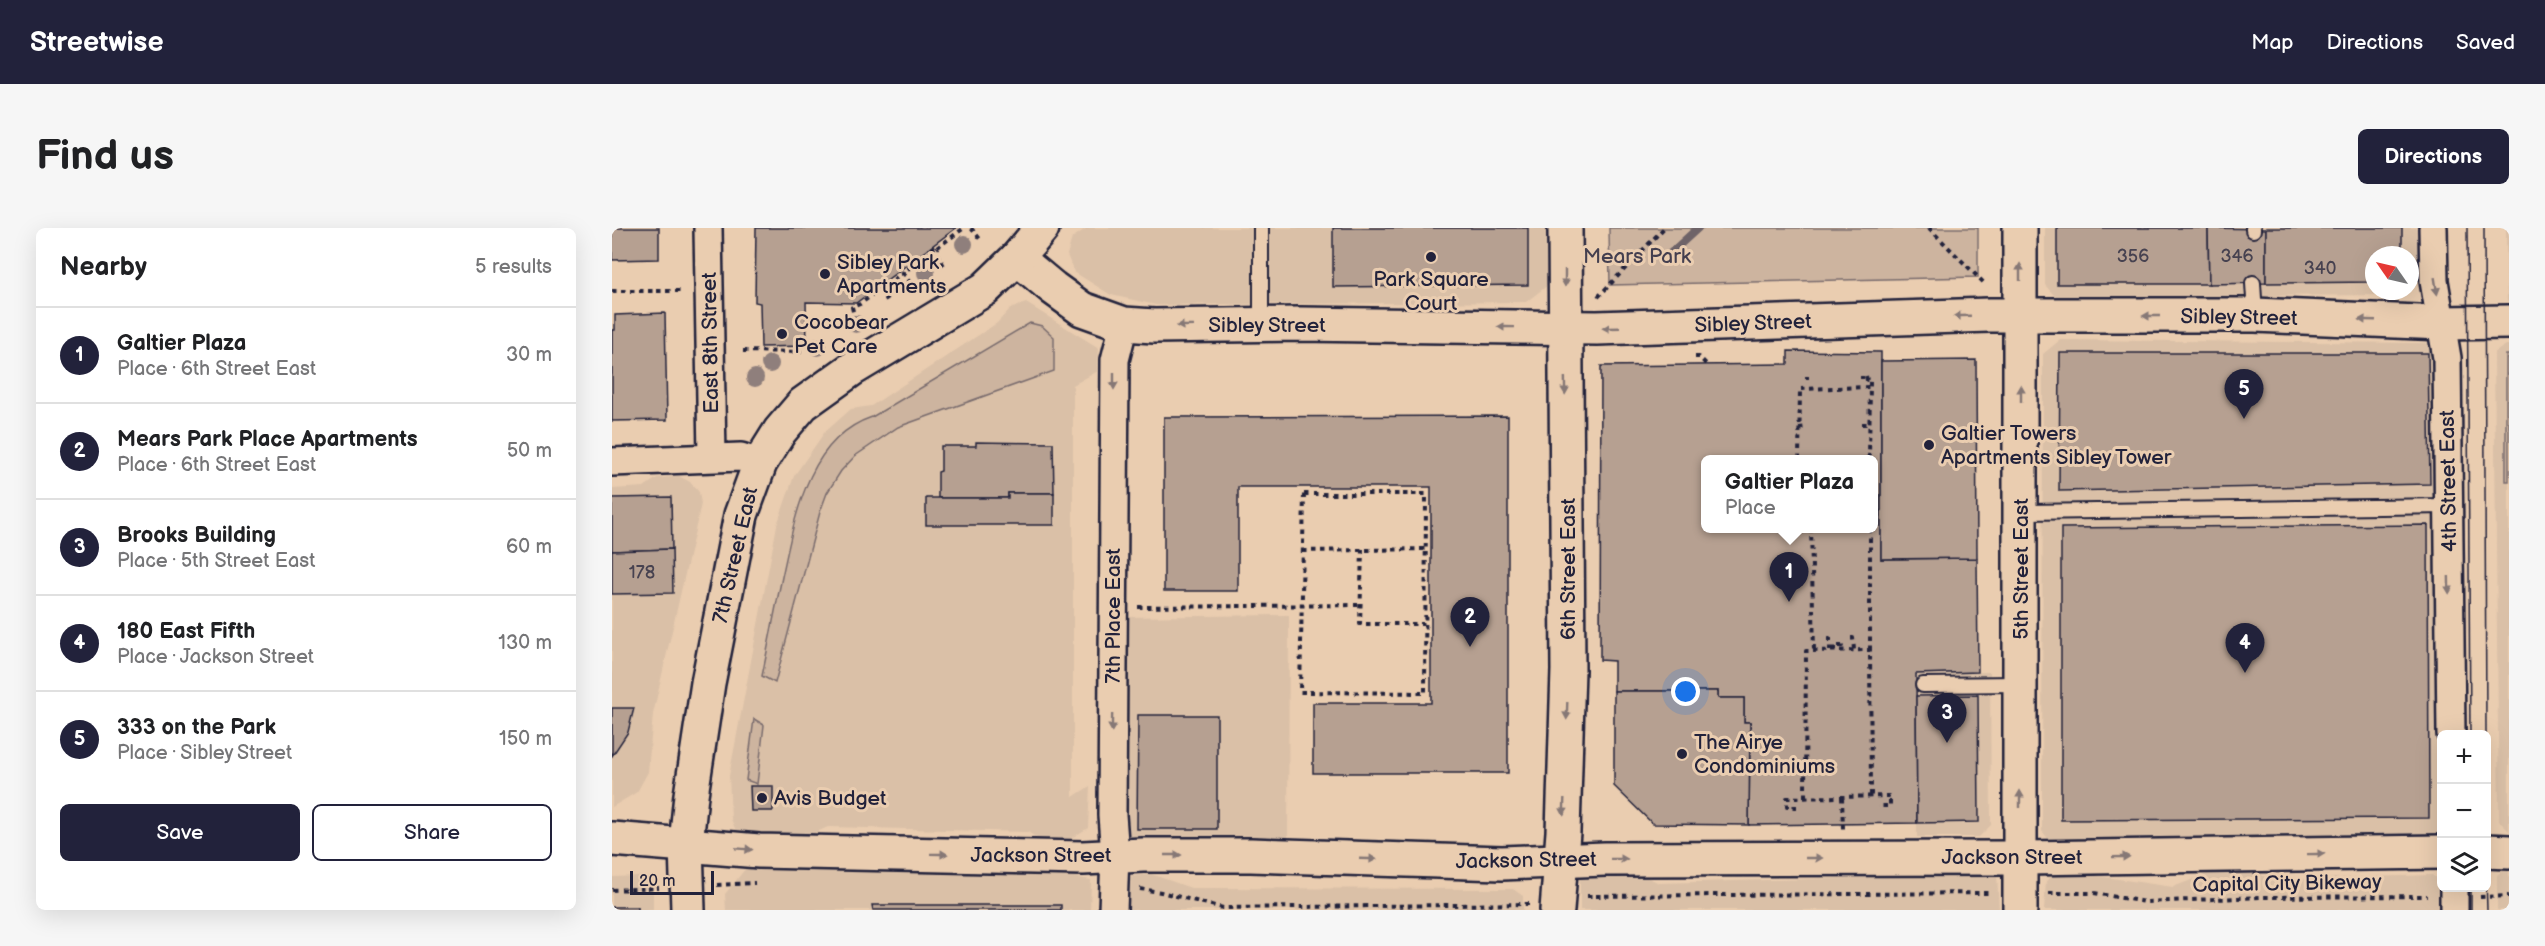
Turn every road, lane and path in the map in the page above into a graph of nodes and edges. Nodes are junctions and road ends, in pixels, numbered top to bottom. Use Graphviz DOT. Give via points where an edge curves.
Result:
graph roads {
  1 [pos="708,228"];
  2 [pos="964,228"];
  3 [pos="971,228"];
  4 [pos="1042,228"];
  5 [pos="1261,228"];
  6 [pos="1565,228"];
  7 [pos="1664,228"];
  8 [pos="1929,228"];
  9 [pos="2020,228"];
  10 [pos="2433,228"];
  11 [pos="980,239"];
  12 [pos="933,248"];
  13 [pos="1017,258"];
  14 [pos="946,269"];
  15 [pos="903,272"];
  16 [pos="2253,283"];
  17 [pos="1989,287"];
  18 [pos="913,288"];
  19 [pos="880,289"];
  20 [pos="612,291"];
  21 [pos="683,291"];
  22 [pos="1597,298"];
  23 [pos="888,302"];
  24 [pos="2020,315"];
  25 [pos="2255,315"];
  26 [pos="855,320"];
  27 [pos="2509,322"];
  28 [pos="2442,323"];
  29 [pos="1124,324"];
  30 [pos="1261,325"];
  31 [pos="1564,327"];
  32 [pos="743,351"];
  33 [pos="802,352"];
  34 [pos="1864,377"];
  35 [pos="1870,387"];
  36 [pos="1862,424"];
  37 [pos="1869,424"];
  38 [pos="1807,427"];
  39 [pos="1799,428"];
  40 [pos="1799,455"];
  41 [pos="1869,455"];
  42 [pos="712,458"];
  43 [pos="612,462"];
  44 [pos="760,463"];
  45 [pos="2448,506"];
  46 [pos="2021,512"];
  47 [pos="1811,533"];
  48 [pos="1870,533"];
  49 [pos="1362,549"];
  50 [pos="1426,549"];
  51 [pos="1303,551"];
  52 [pos="1360,605"];
  53 [pos="1302,606"];
  54 [pos="1132,607"];
  55 [pos="1426,624"];
  56 [pos="1842,641"];
  57 [pos="1851,641"];
  58 [pos="1832,642"];
  59 [pos="1854,650"];
  60 [pos="1869,650"];
  61 [pos="1814,651"];
  62 [pos="1832,651"];
  63 [pos="2020,684"];
  64 [pos="1923,685"];
  65 [pos="2451,730"];
  66 [pos="1870,796"];
  67 [pos="1805,797"];
  68 [pos="1842,797"];
  69 [pos="1878,806"];
  70 [pos="1797,807"];
  71 [pos="1843,823"];
  72 [pos="612,839"];
  73 [pos="686,844"];
  74 [pos="2491,851"];
  75 [pos="2437,852"];
  76 [pos="2509,852"];
  77 [pos="1115,855"];
  78 [pos="2020,858"];
  79 [pos="1560,862"];
  80 [pos="2066,893"];
  81 [pos="2509,896"];
  82 [pos="2454,898"];
  83 [pos="688,910"];
  84 [pos="1113,910"];
  85 [pos="1557,910"];
  86 [pos="2020,910"];
  1 -- 42 [label="street, East 8th Street"];
  2 -- 12 [label="path"];
  3 -- 11 [label="path"];
  4 -- 13 [label="main road, 7th Street East"];
  5 -- 30 [label="lane"];
  6 -- 31 [label="main road, 6th Street East, one-way"];
  7 -- 22 [label="path"];
  8 -- 17 [label="path"];
  24 -- 9 [label="main road, 5th Street East, one-way"];
  10 -- 28 [label="street, 4th Street East, one-way" via="2434,281"];
  12 -- 14 [label="path"];
  12 -- 15 [label="path"];
  13 -- 29 [label="main road, Sibley Street" via="1074,304"];
  13 -- 44 [label="main road, 7th Street East" via="974,297 817,393 792,416"];
  15 -- 18 [label="path"];
  15 -- 19 [label="path"];
  16 -- 25 [label="lane"];
  19 -- 23 [label="path"];
  19 -- 26 [label="path" via="852,307"];
  20 -- 21 [label="path"];
  25 -- 24 [label="main road, Sibley Street, one-way"];
  24 -- 31 [label="main road, Sibley Street, one-way"];
  46 -- 24 [label="main road, 5th Street East, one-way"];
  28 -- 25 [label="main road, Sibley Street, one-way"];
  27 -- 28 [label="main road, Sibley Street"];
  28 -- 45 [label="street, 4th Street East" via="2447,358"];
  30 -- 29 [label="main road, Sibley Street, one-way"];
  29 -- 77 [label="street, 7th Place East, one-way" via="1114,360"];
  31 -- 30 [label="main road, Sibley Street, one-way"];
  31 -- 79 [label="main road, 6th Street East, one-way" via="1569,602"];
  32 -- 33 [label="path"];
  34 -- 35 [label="path" via="1870,380"];
  35 -- 37 [label="path"];
  35 -- 39 [label="path" via="1800,388"];
  36 -- 37 [label="path"];
  37 -- 41 [label="path"];
  38 -- 39 [label="path"];
  39 -- 40 [label="path"];
  42 -- 43 [label="street"];
  42 -- 44 [label="street" via="746,458"];
  44 -- 73 [label="main road, 7th Street East" via="744,504 728,576"];
  45 -- 46 [label="lane"];
  45 -- 65 [label="street, 4th Street East, one-way"];
  46 -- 63 [label="main road, 5th Street East"];
  47 -- 61 [label="path"];
  48 -- 60 [label="path"];
  49 -- 50 [label="path"];
  49 -- 51 [label="path"];
  49 -- 52 [label="path"];
  50 -- 51 [label="path" via="1426,494 1304,494"];
  50 -- 55 [label="path"];
  51 -- 53 [label="path"];
  52 -- 53 [label="path"];
  52 -- 55 [label="path" via="1360,624"];
  53 -- 54 [label="path"];
  53 -- 55 [label="path" via="1300,692 1425,693"];
  56 -- 62 [label="path" via="1842,646 1834,646"];
  57 -- 59 [label="path" via="1853,638"];
  58 -- 62 [label="path" via="1830,638"];
  59 -- 60 [label="path"];
  59 -- 62 [label="path"];
  60 -- 66 [label="path"];
  61 -- 62 [label="path"];
  61 -- 67 [label="path" via="1806,651"];
  63 -- 64 [label="lane"];
  78 -- 63 [label="main road, 5th Street East, one-way"];
  66 -- 68 [label="path"];
  66 -- 69 [label="path" via="1890,796 1890,806"];
  67 -- 68 [label="path"];
  67 -- 70 [label="path" via="1787,798 1787,807"];
  68 -- 71 [label="path"];
  72 -- 73 [label="main road, Jackson Street"];
  73 -- 77 [label="main road, Jackson Street, one-way" via="759,851 1083,858"];
  73 -- 83 [label="main road, 7th Street East"];
  74 -- 76 [label="main road"];
  78 -- 75 [label="main road, Jackson Street, one-way"];
  77 -- 79 [label="main road, Jackson Street, one-way"];
  77 -- 84 [label="street, 7th Place East"];
  79 -- 78 [label="main road, Jackson Street, one-way"];
  78 -- 86 [label="main road, 5th Street East"];
  79 -- 85 [label="main road, 6th Street East"];
  80 -- 82 [label="path, Capital City Bikeway" via="2094,893 2145,902 2262,897"];
  81 -- 82 [label="path, Capital City Bikeway"];
}
